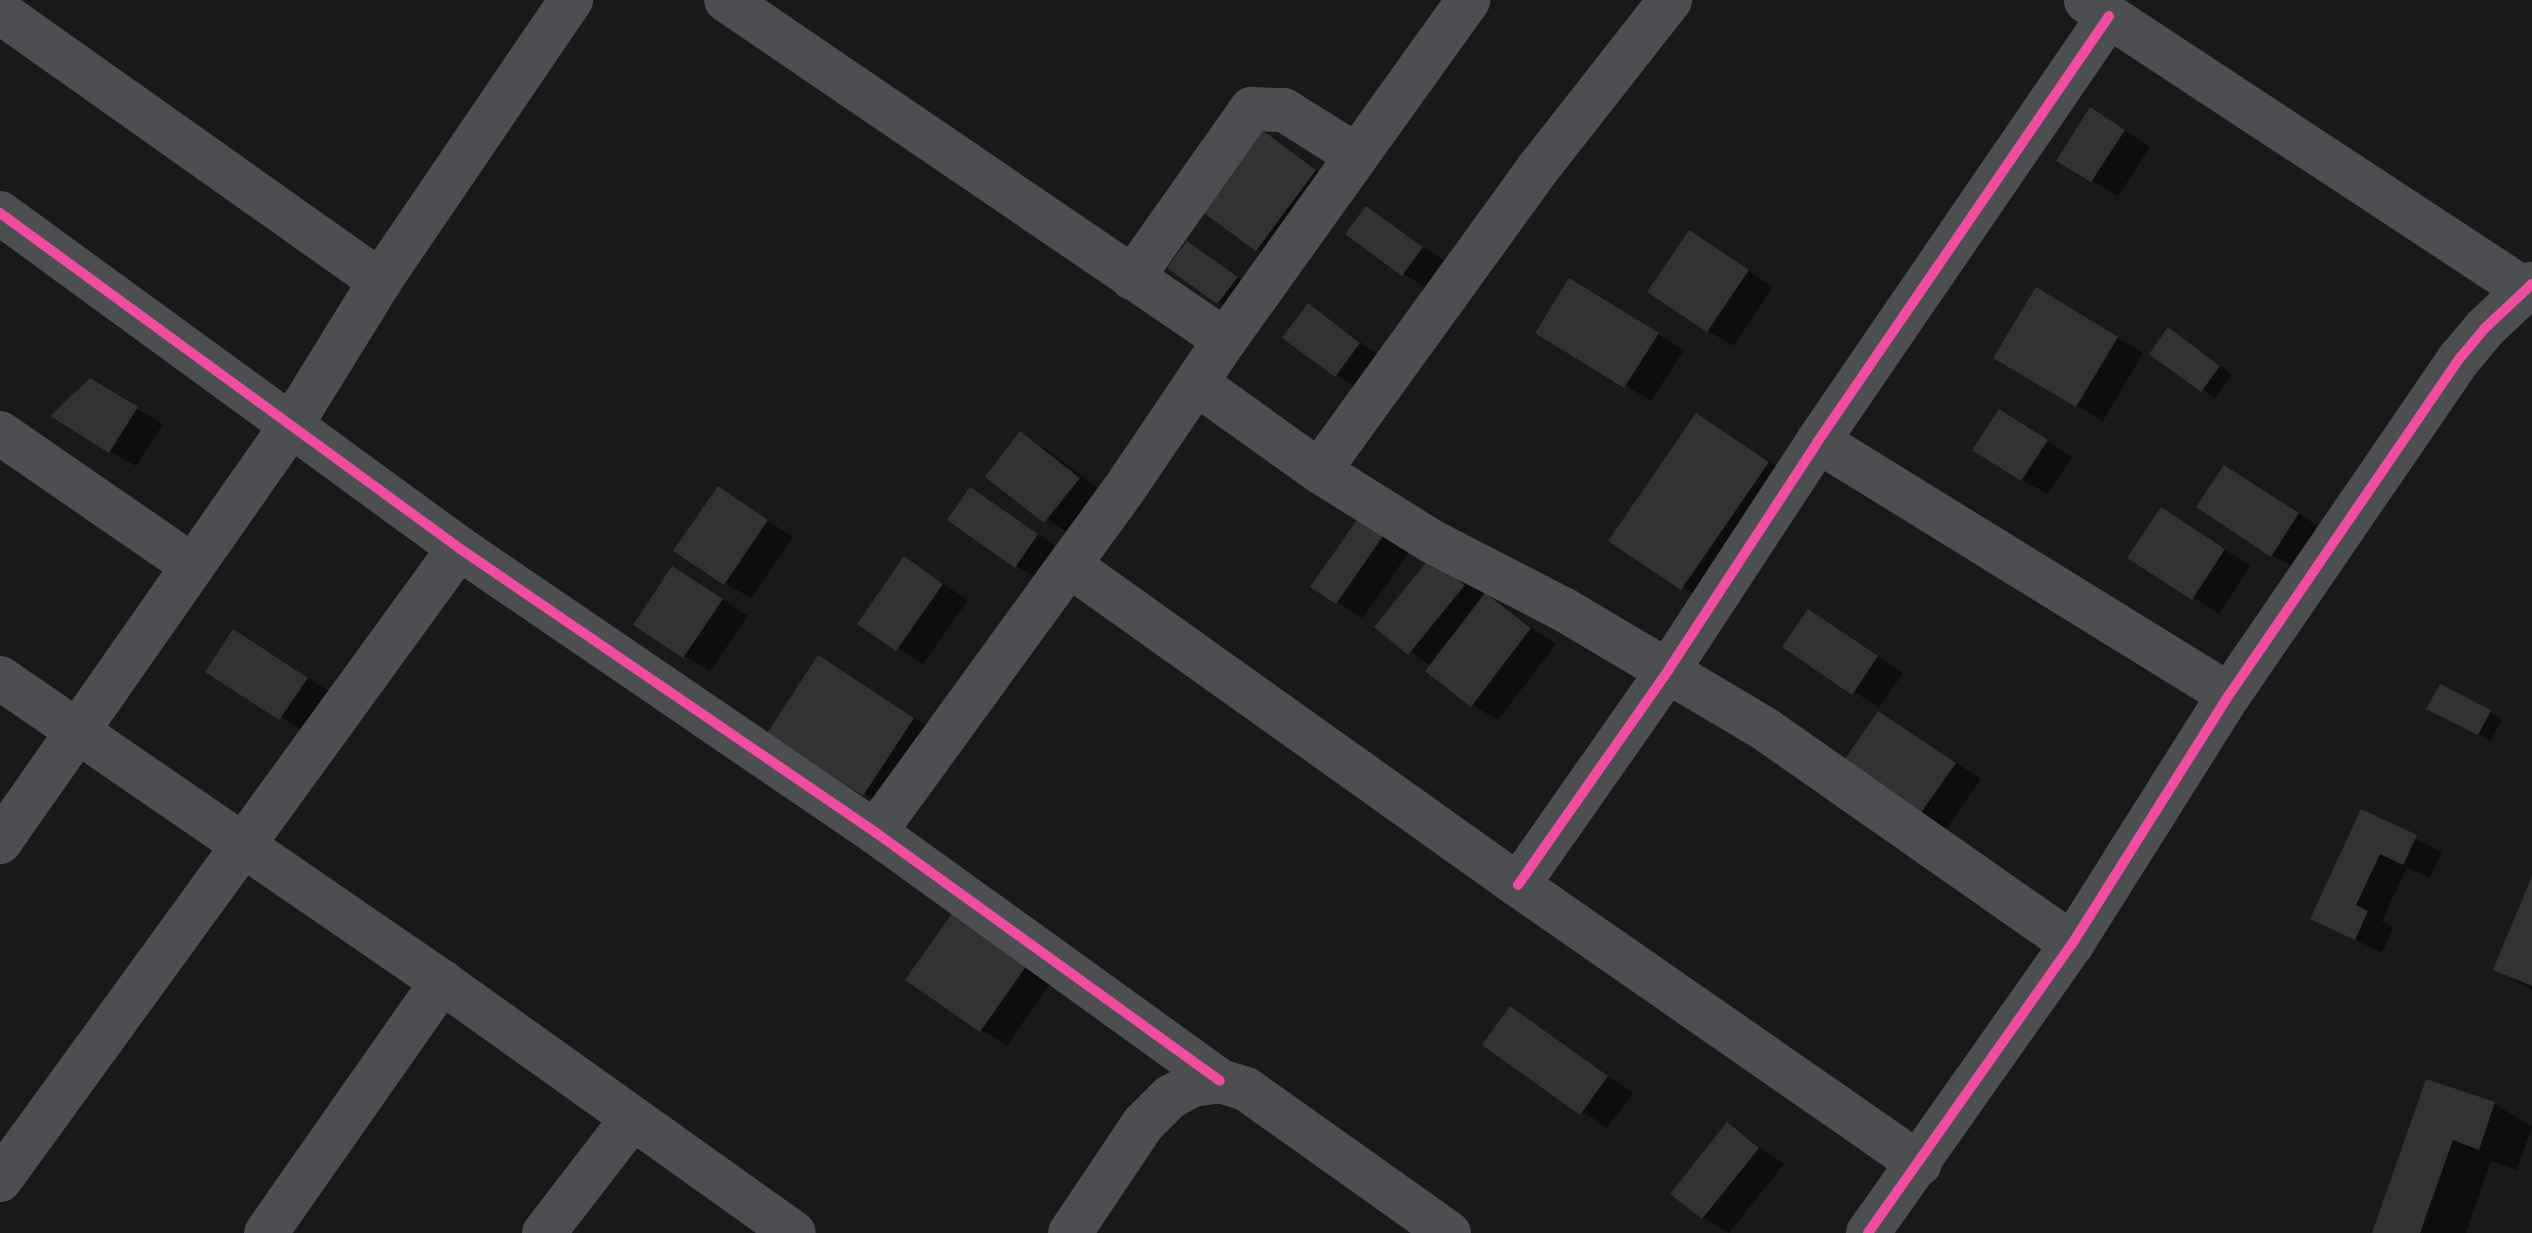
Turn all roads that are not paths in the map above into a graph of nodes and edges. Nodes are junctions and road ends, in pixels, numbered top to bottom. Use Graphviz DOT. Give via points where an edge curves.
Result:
graph roads {
  1 [pos="571,0"];
  2 [pos="726,0"];
  3 [pos="1468,0"];
  4 [pos="1670,0"];
  5 [pos="2097,8"];
  6 [pos="0,12"];
  7 [pos="1357,156"];
  8 [pos="0,213"];
  9 [pos="1132,278"];
  10 [pos="380,281"];
  11 [pos="2528,287"];
  12 [pos="1225,340"];
  13 [pos="1196,383"];
  14 [pos="290,427"];
  15 [pos="0,433"];
  16 [pos="1818,441"];
  17 [pos="1319,471"];
  18 [pos="459,548"];
  19 [pos="191,565"];
  20 [pos="1069,565"];
  21 [pos="1669,669"];
  22 [pos="0,678"];
  23 [pos="2229,695"];
  24 [pos="77,731"];
  25 [pos="875,832"];
  26 [pos="0,842"];
  27 [pos="243,846"];
  28 [pos="1518,885"];
  29 [pos="2072,944"];
  30 [pos="442,982"];
  31 [pos="1220,1081"];
  32 [pos="631,1120"];
  33 [pos="1920,1164"];
  34 [pos="0,1180"];
  35 [pos="266,1233"];
  36 [pos="544,1233"];
  37 [pos="794,1233"];
  38 [pos="1070,1233"];
  39 [pos="1449,1233"];
  40 [pos="1868,1233"];
  1 -- 10 [label="street"];
  2 -- 9 [label="street"];
  3 -- 7 [label="street"];
  4 -- 17 [label="street" via="1540,166"];
  5 -- 11 [label="street"];
  5 -- 16 [label="street"];
  6 -- 10 [label="street"];
  7 -- 9 [label="street" via="1284,110 1251,109"];
  7 -- 12 [label="street"];
  8 -- 14 [label="street"];
  9 -- 12 [label="street"];
  10 -- 14 [label="street"];
  11 -- 23 [label="street" via="2460,358"];
  12 -- 13 [label="street"];
  13 -- 17 [label="street"];
  13 -- 20 [label="street"];
  14 -- 18 [label="street"];
  14 -- 19 [label="street"];
  15 -- 19 [label="street"];
  16 -- 21 [label="street"];
  16 -- 23 [label="street"];
  17 -- 21 [label="street" via="1431,541"];
  18 -- 25 [label="street"];
  18 -- 27 [label="street"];
  19 -- 24 [label="street"];
  20 -- 25 [label="street"];
  20 -- 28 [label="street"];
  21 -- 28 [label="street"];
  21 -- 29 [label="street" via="1765,729"];
  22 -- 24 [label="street"];
  23 -- 29 [label="street"];
  24 -- 26 [label="street"];
  24 -- 27 [label="street"];
  25 -- 31 [label="street"];
  27 -- 30 [label="street"];
  27 -- 34 [label="street"];
  28 -- 33 [label="street"];
  29 -- 33 [label="street"];
  30 -- 32 [label="street"];
  30 -- 35 [label="street"];
  31 -- 38 [label="street" via="1193,1085 1170,1097 1143,1124"];
  31 -- 39 [label="street" via="1246,1089"];
  32 -- 36 [label="street"];
  32 -- 37 [label="street"];
  33 -- 40 [label="street"];
}
